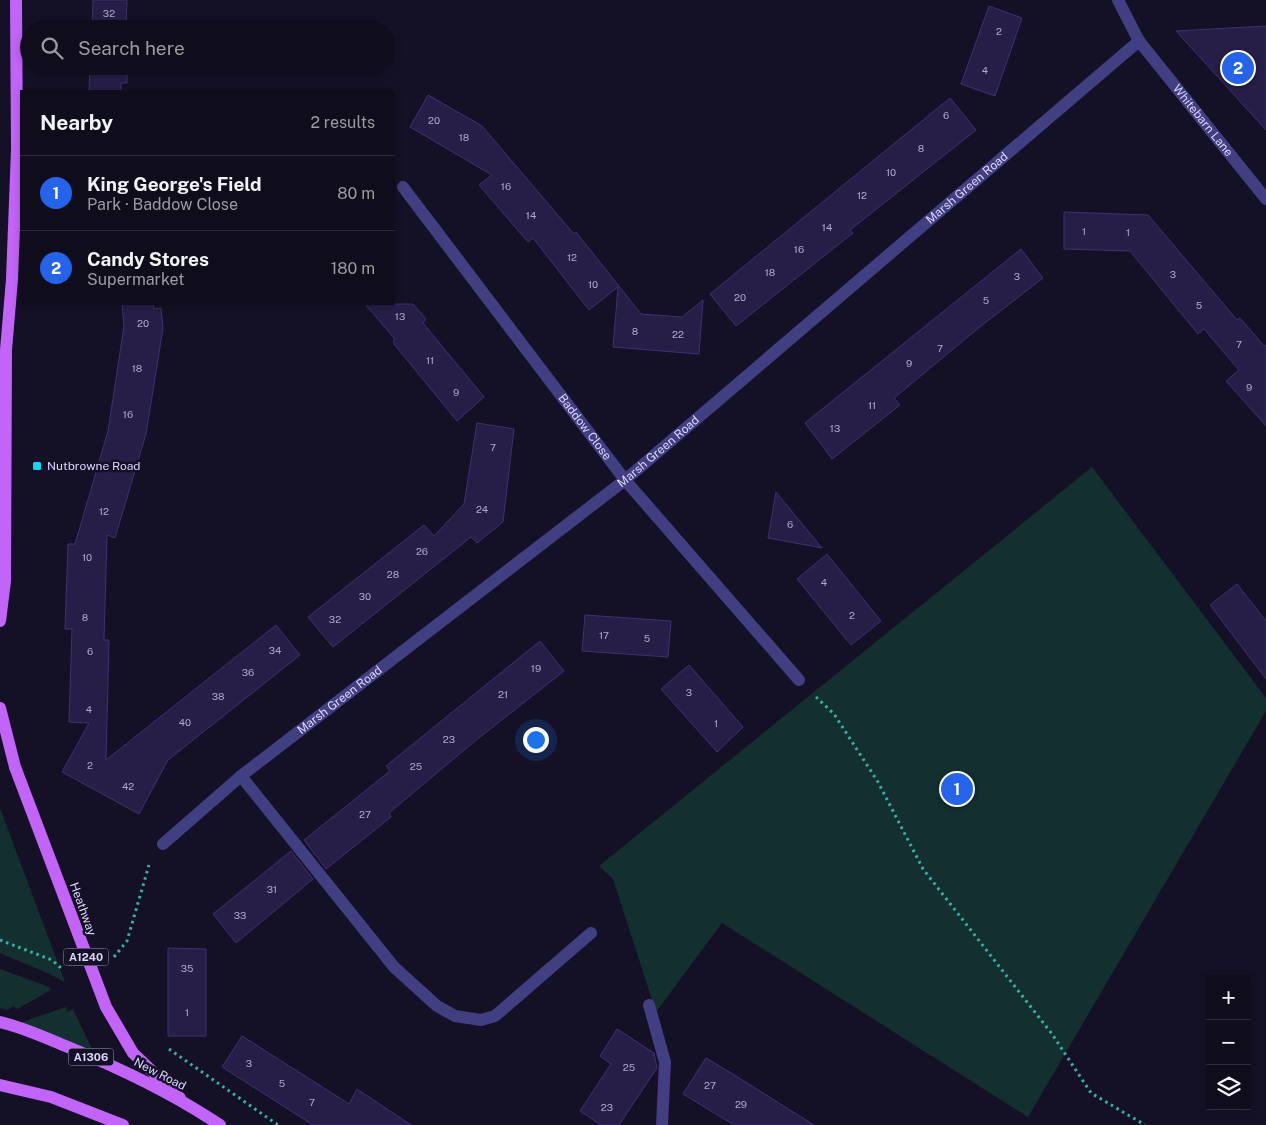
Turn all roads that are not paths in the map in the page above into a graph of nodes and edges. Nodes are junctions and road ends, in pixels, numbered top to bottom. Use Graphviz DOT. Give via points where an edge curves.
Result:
graph roads {
  1 [pos="16,0"];
  2 [pos="1118,0"];
  3 [pos="1139,41"];
  4 [pos="403,187"];
  5 [pos="1266,199"];
  6 [pos="3,350"];
  7 [pos="625,480"];
  8 [pos="0,621"];
  9 [pos="799,680"];
  10 [pos="0,708"];
  11 [pos="241,776"];
  12 [pos="163,844"];
  13 [pos="591,932"];
  14 [pos="648,1005"];
  15 [pos="0,1022"];
  16 [pos="0,1085"];
  17 [pos="180,1098"];
  18 [pos="123,1125"];
  19 [pos="220,1125"];
  20 [pos="662,1125"];
  1 -- 6 [label="main road" via="12,279"];
  2 -- 3 [label="street, Whitebarn Lane"];
  3 -- 5 [label="street, Whitebarn Lane"];
  3 -- 7 [label="street, Marsh Green Road"];
  4 -- 7 [label="street, Baddow Close"];
  6 -- 8 [label="main road" via="5,580"];
  7 -- 9 [label="street, Baddow Close"];
  7 -- 11 [label="street, Marsh Green Road"];
  10 -- 17 [label="main road, Heathway / A1240" via="15,767 106,1007 133,1053"];
  11 -- 12 [label="street, Marsh Green Road"];
  11 -- 13 [label="street" via="394,967 437,1006 455,1016 481,1020 495,1016"];
  14 -- 20 [label="street" via="665,1062"];
  15 -- 17 [label="main road, New Road / A1306" via="90,1056"];
  16 -- 18 [label="main road" via="51,1097"];
  17 -- 19 [label="main road, New Road / A1306"];
}
